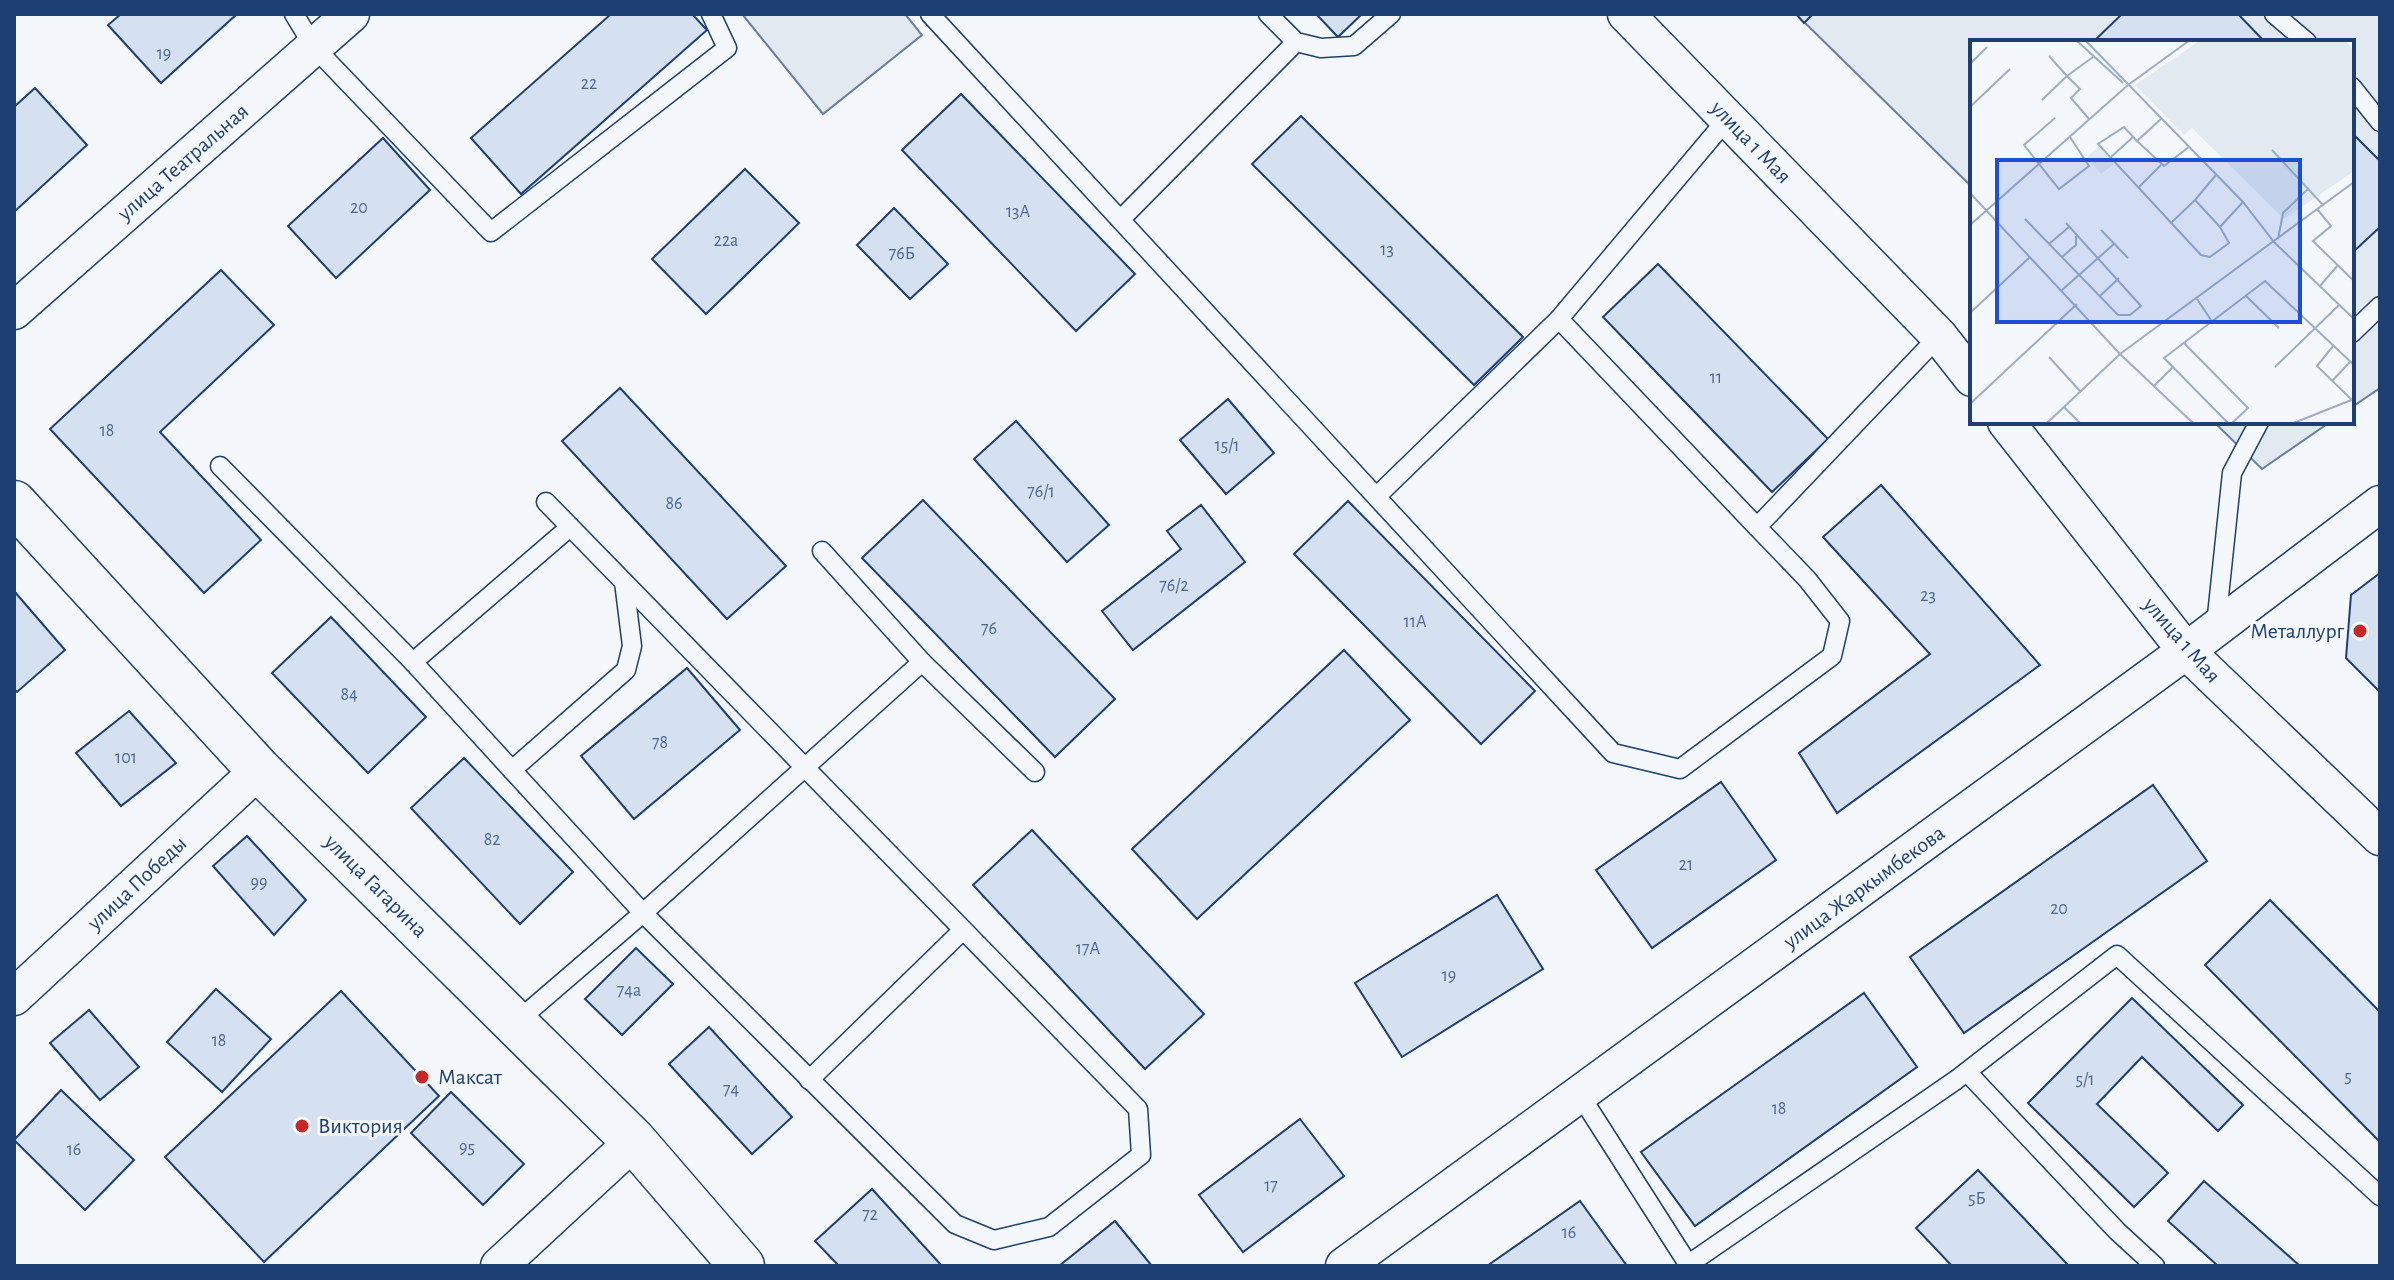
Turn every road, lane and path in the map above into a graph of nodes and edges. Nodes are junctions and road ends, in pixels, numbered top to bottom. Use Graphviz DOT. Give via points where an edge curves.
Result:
graph roads {
  1 [pos="294,14"];
  2 [pos="351,14"];
  3 [pos="711,14"];
  4 [pos="930,14"];
  5 [pos="1268,14"];
  6 [pos="1391,14"];
  7 [pos="1626,14"];
  8 [pos="2274,14"];
  9 [pos="2305,40"];
  10 [pos="1296,42"];
  11 [pos="314,47"];
  12 [pos="2354,90"];
  13 [pos="1728,118"];
  14 [pos="2380,122"];
  15 [pos="1121,219"];
  16 [pos="2380,306"];
  17 [pos="14,311"];
  18 [pos="1559,319"];
  19 [pos="2354,331"];
  20 [pos="1939,336"];
  21 [pos="1970,375"];
  22 [pos="2008,424"];
  23 [pos="2258,424"];
  24 [pos="220,466"];
  25 [pos="1377,496"];
  26 [pos="546,502"];
  27 [pos="14,503"];
  28 [pos="2380,504"];
  29 [pos="570,527"];
  30 [pos="1757,527"];
  31 [pos="822,551"];
  32 [pos="624,582"];
  33 [pos="2216,628"];
  34 [pos="2186,651"];
  35 [pos="413,662"];
  36 [pos="922,662"];
  37 [pos="804,767"];
  38 [pos="259,770"];
  39 [pos="512,770"];
  40 [pos="1035,772"];
  41 [pos="2380,837"];
  42 [pos="643,913"];
  43 [pos="963,930"];
  44 [pos="14,997"];
  45 [pos="514,1024"];
  46 [pos="1967,1072"];
  47 [pos="809,1080"];
  48 [pos="1580,1095"];
  49 [pos="634,1141"];
  50 [pos="2380,1196"];
  51 [pos="1687,1265"];
  52 [pos="499,1266"];
  53 [pos="742,1266"];
  54 [pos="1344,1266"];
  55 [pos="2155,1266"];
  1 -- 11 [label="lane"];
  2 -- 11 [label="street, улица Театральная"];
  3 -- 11 [label="lane" via="727,48 491,232"];
  4 -- 15 [label="lane"];
  5 -- 10 [label="lane"];
  6 -- 10 [label="lane" via="1354,46 1321,48"];
  7 -- 13 [label="street, улица 1 Мая"];
  8 -- 9 [label="lane"];
  10 -- 15 [label="lane"];
  11 -- 17 [label="street, улица Театральная"];
  12 -- 14 [label="lane"];
  13 -- 18 [label="lane"];
  13 -- 20 [label="street, улица 1 Мая"];
  15 -- 25 [label="lane"];
  16 -- 19 [label="lane"];
  18 -- 25 [label="lane"];
  18 -- 30 [label="lane"];
  20 -- 21 [label="street, улица 1 Мая"];
  20 -- 30 [label="lane"];
  22 -- 34 [label="street, улица 1 Мая"];
  23 -- 33 [label="lane" via="2232,473"];
  24 -- 35 [label="lane"];
  25 -- 30 [label="lane" via="1613,753 1680,769 1832,656 1840,621"];
  26 -- 29 [label="lane"];
  27 -- 38 [label="main road, улица Гагарина"];
  28 -- 33 [label="street, улица Жаркымбекова"];
  29 -- 32 [label="lane"];
  29 -- 35 [label="lane"];
  31 -- 36 [label="lane"];
  32 -- 37 [label="lane"];
  32 -- 39 [label="lane" via="632,646 626,670"];
  33 -- 34 [label="street, улица Жаркымбекова"];
  34 -- 41 [label="street, улица 1 Мая"];
  34 -- 48 [label="street, улица Жаркымбекова"];
  35 -- 39 [label="lane"];
  36 -- 37 [label="lane"];
  36 -- 40 [label="lane"];
  37 -- 42 [label="lane"];
  37 -- 43 [label="lane"];
  38 -- 44 [label="street, улица Победы"];
  38 -- 45 [label="main road, улица Гагарина"];
  39 -- 42 [label="lane"];
  42 -- 45 [label="lane"];
  42 -- 47 [label="lane"];
  43 -- 47 [label="lane"];
  43 -- 47 [label="lane" via="1138,1109 1141,1155 1049,1227 994,1240 955,1224"];
  45 -- 49 [label="main road, улица Гагарина"];
  46 -- 50 [label="lane" via="2117,955"];
  46 -- 51 [label="lane"];
  46 -- 55 [label="lane"];
  48 -- 51 [label="lane"];
  48 -- 54 [label="street, улица Жаркымбекова"];
  49 -- 52 [label="street"];
  49 -- 53 [label="main road, улица Гагарина"];
}
